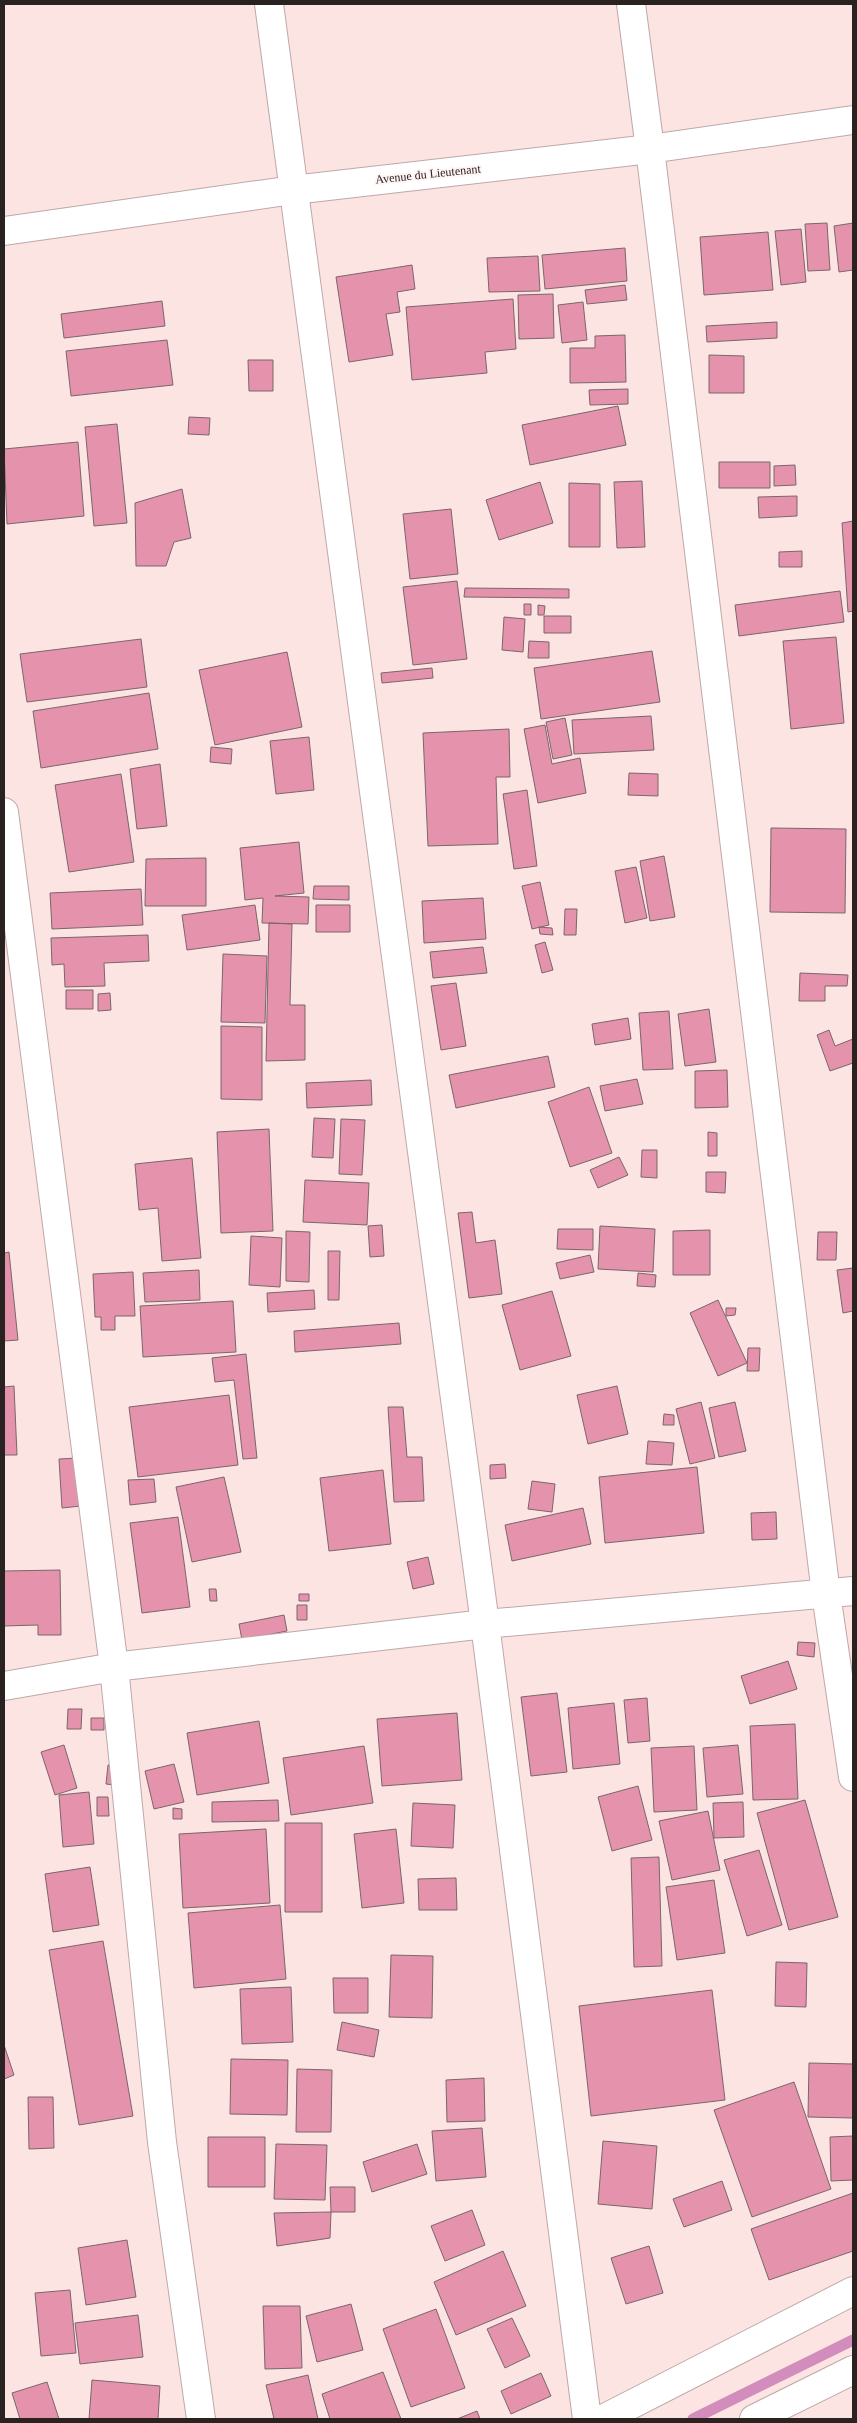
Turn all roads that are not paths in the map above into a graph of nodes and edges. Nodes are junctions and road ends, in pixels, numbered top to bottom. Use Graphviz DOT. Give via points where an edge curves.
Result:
graph roads {
  1 [pos="269,4"];
  2 [pos="631,4"];
  3 [pos="853,120"];
  4 [pos="650,149"];
  5 [pos="293,190"];
  6 [pos="4,231"];
  7 [pos="4,812"];
  8 [pos="853,1591"];
  9 [pos="826,1594"];
  10 [pos="485,1624"];
  11 [pos="114,1667"];
  12 [pos="4,1686"];
  13 [pos="853,1777"];
  14 [pos="853,2291"];
  15 [pos="853,2370"];
  16 [pos="202,2419"];
  17 [pos="587,2419"];
  18 [pos="602,2419"];
  19 [pos="754,2419"];
  1 -- 5 [label="street"];
  2 -- 4 [label="street"];
  3 -- 4 [label="street, Avenue du Lieutenant"];
  4 -- 5 [label="street, Avenue du Lieutenant"];
  4 -- 9 [label="street"];
  5 -- 6 [label="street, Avenue du Lieutenant"];
  5 -- 10 [label="street"];
  7 -- 11 [label="street"];
  8 -- 9 [label="street"];
  9 -- 10 [label="street"];
  9 -- 13 [label="street"];
  10 -- 11 [label="street"];
  10 -- 17 [label="street"];
  11 -- 12 [label="street"];
  11 -- 16 [label="street" via="162,2142"];
  14 -- 18 [label="street"];
  15 -- 19 [label="street"];
}
